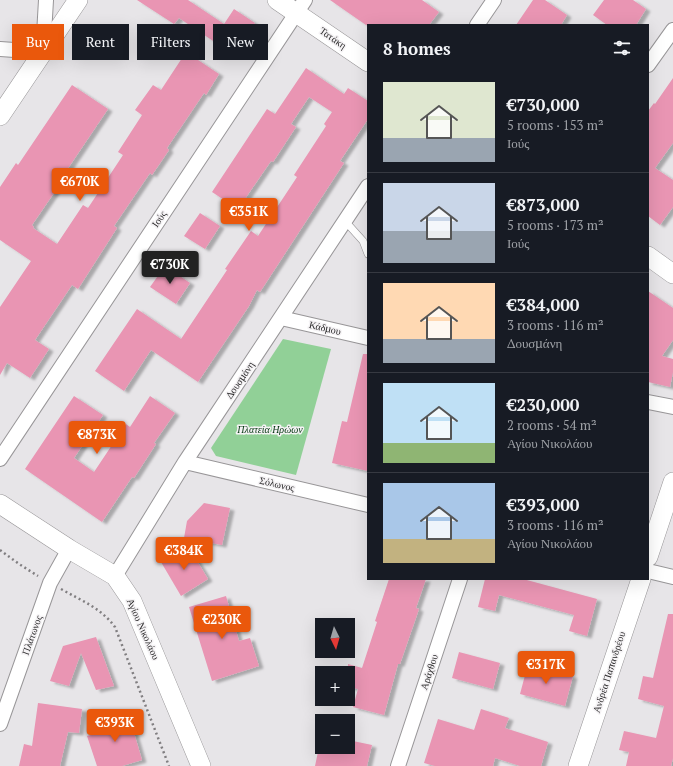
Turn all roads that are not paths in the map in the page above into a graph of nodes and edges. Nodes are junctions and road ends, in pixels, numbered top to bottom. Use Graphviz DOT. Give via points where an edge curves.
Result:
graph roads {
  1 [pos="46,0"];
  2 [pos="78,0"];
  3 [pos="278,0"];
  4 [pos="494,0"];
  5 [pos="301,6"];
  6 [pos="45,24"];
  7 [pos="62,24"];
  8 [pos="478,24"];
  9 [pos="673,30"];
  10 [pos="0,49"];
  11 [pos="12,50"];
  12 [pos="38,60"];
  13 [pos="367,61"];
  14 [pos="649,64"];
  15 [pos="0,116"];
  16 [pos="367,188"];
  17 [pos="345,221"];
  18 [pos="367,251"];
  19 [pos="649,257"];
  20 [pos="673,274"];
  21 [pos="281,318"];
  22 [pos="367,338"];
  23 [pos="649,402"];
  24 [pos="673,407"];
  25 [pos="0,459"];
  26 [pos="185,462"];
  27 [pos="673,482"];
  28 [pos="0,504"];
  29 [pos="367,505"];
  30 [pos="69,549"];
  31 [pos="649,554"];
  32 [pos="649,571"];
  33 [pos="115,576"];
  34 [pos="673,577"];
  35 [pos="460,580"];
  36 [pos="640,580"];
  37 [pos="0,724"];
  38 [pos="201,766"];
  39 [pos="398,766"];
  40 [pos="578,766"];
  1 -- 6 [label="street"];
  2 -- 7 [label="street"];
  3 -- 5 [label="street, Τατάκη"];
  4 -- 8 [label="street"];
  5 -- 13 [label="street, Τατάκη"];
  5 -- 25 [label="street, Ιούς"];
  9 -- 14 [label="street"];
  10 -- 11 [label="street"];
  12 -- 15 [label="street"];
  16 -- 17 [label="street, Δουσμάνη"];
  17 -- 18 [label="lane" via="363,241"];
  17 -- 21 [label="street, Δουσμάνη"];
  19 -- 20 [label="street"];
  21 -- 22 [label="street, Κάδμου"];
  21 -- 26 [label="street, Δουσμάνη"];
  23 -- 24 [label="street"];
  26 -- 29 [label="street, Σόλωνος"];
  26 -- 33 [label="street, Δουσμάνη"];
  27 -- 31 [label="street"];
  28 -- 30 [label="street, Αγίου Νικολάου"];
  30 -- 33 [label="street, Αγίου Νικολάου"];
  30 -- 37 [label="street, Πλάτωνος" via="50,583"];
  32 -- 34 [label="street"];
  33 -- 38 [label="street, Αγίου Νικολάου" via="132,600"];
  35 -- 39 [label="street, Αράχθου"];
  36 -- 40 [label="street, Ανδρέα Παπανδρέου"];
}
